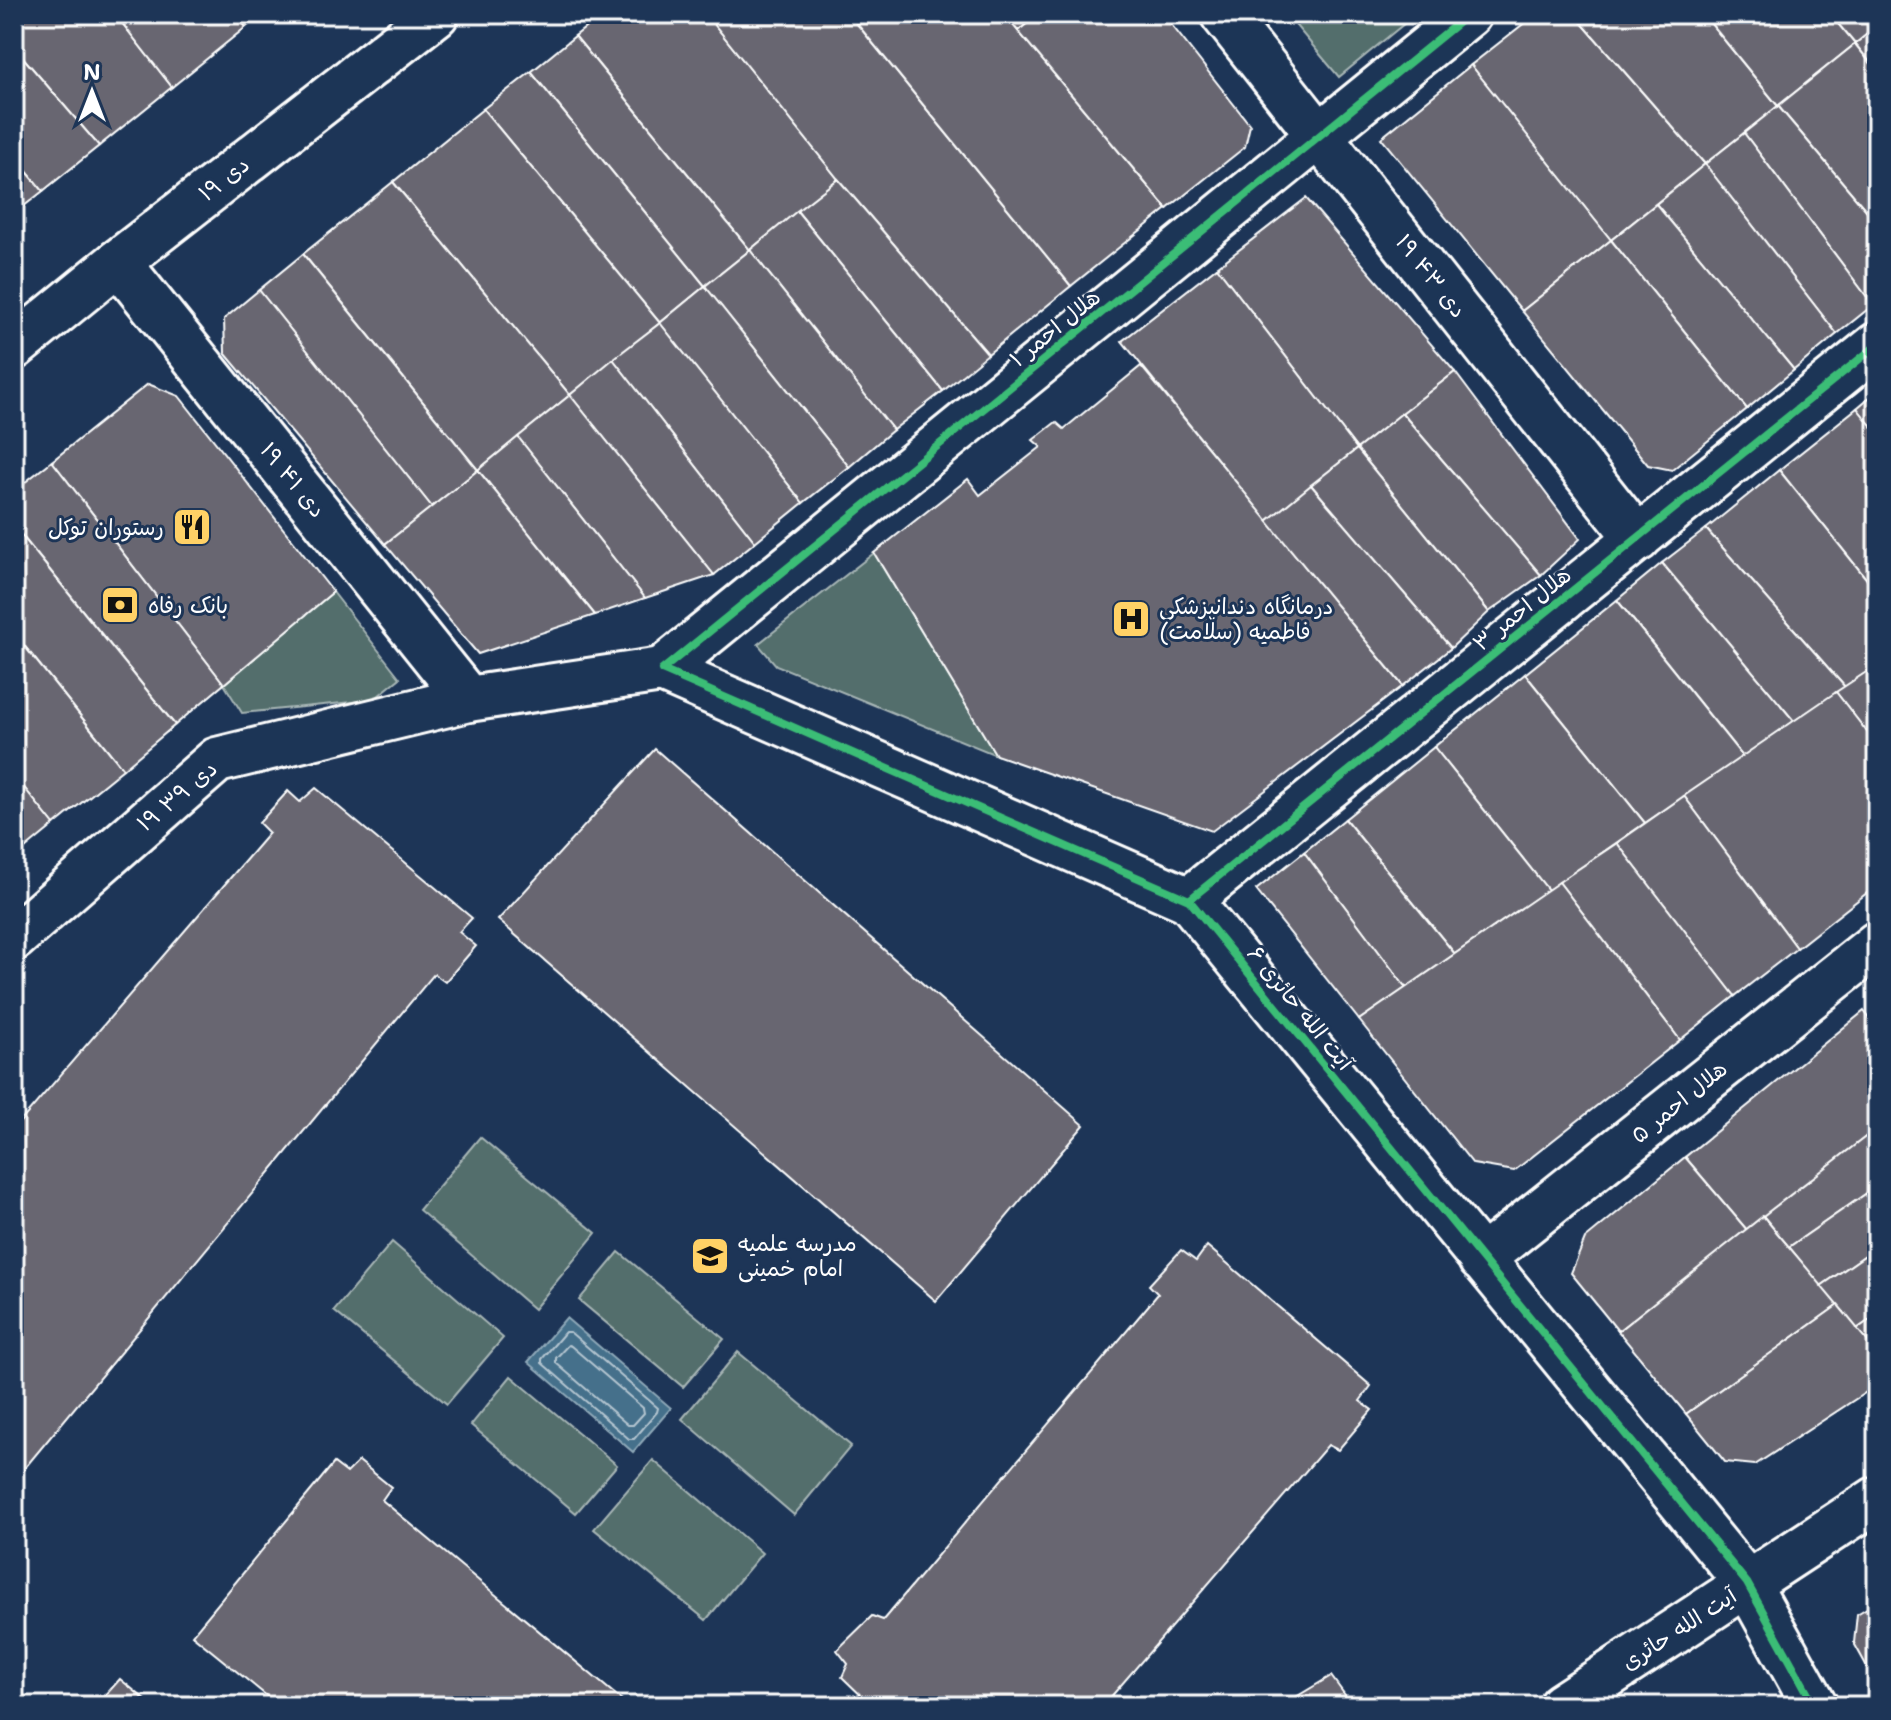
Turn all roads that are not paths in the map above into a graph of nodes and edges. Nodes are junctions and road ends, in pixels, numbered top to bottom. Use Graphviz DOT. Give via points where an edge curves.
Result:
graph roads {
  1 [pos="436,14"];
  2 [pos="1223,14"];
  3 [pos="1469,14"];
  4 [pos="1321,136"];
  5 [pos="118,262"];
  6 [pos="1877,345"];
  7 [pos="14,347"];
  8 [pos="1638,539"];
  9 [pos="662,670"];
  10 [pos="468,699"];
  11 [pos="1189,900"];
  12 [pos="14,938"];
  13 [pos="1870,965"];
  14 [pos="1481,1259"];
  15 [pos="1877,1499"];
  16 [pos="1747,1583"];
  17 [pos="1561,1706"];
  18 [pos="1815,1706"];
  1 -- 5 [label="street, ۱۹ دی"];
  2 -- 4 [label="street, ۱۹ دی ۴۳"];
  3 -- 4 [label="street, هلال احمر ۱"];
  4 -- 8 [label="street, ۱۹ دی ۴۳"];
  4 -- 9 [label="street, هلال احمر ۱"];
  5 -- 7 [label="street, ۱۹ دی"];
  5 -- 10 [label="street, ۱۹ دی ۴۱"];
  6 -- 8 [label="street, هلال احمر ۳"];
  8 -- 11 [label="street, هلال احمر ۳"];
  9 -- 10 [label="street, ۱۹ دی ۳۹"];
  9 -- 11 [label="street, آیت الله حائری ۶"];
  10 -- 12 [label="street, ۱۹ دی ۳۹" via="217,760"];
  11 -- 14 [label="street, آیت الله حائری ۶"];
  13 -- 14 [label="street, هلال احمر ۵"];
  14 -- 16 [label="street, آیت الله حائری ۶"];
  15 -- 16 [label="street, آیت الله حائری"];
  16 -- 17 [label="street, آیت الله حائری"];
  16 -- 18 [label="street, آیت الله حائری ۶"];
}
